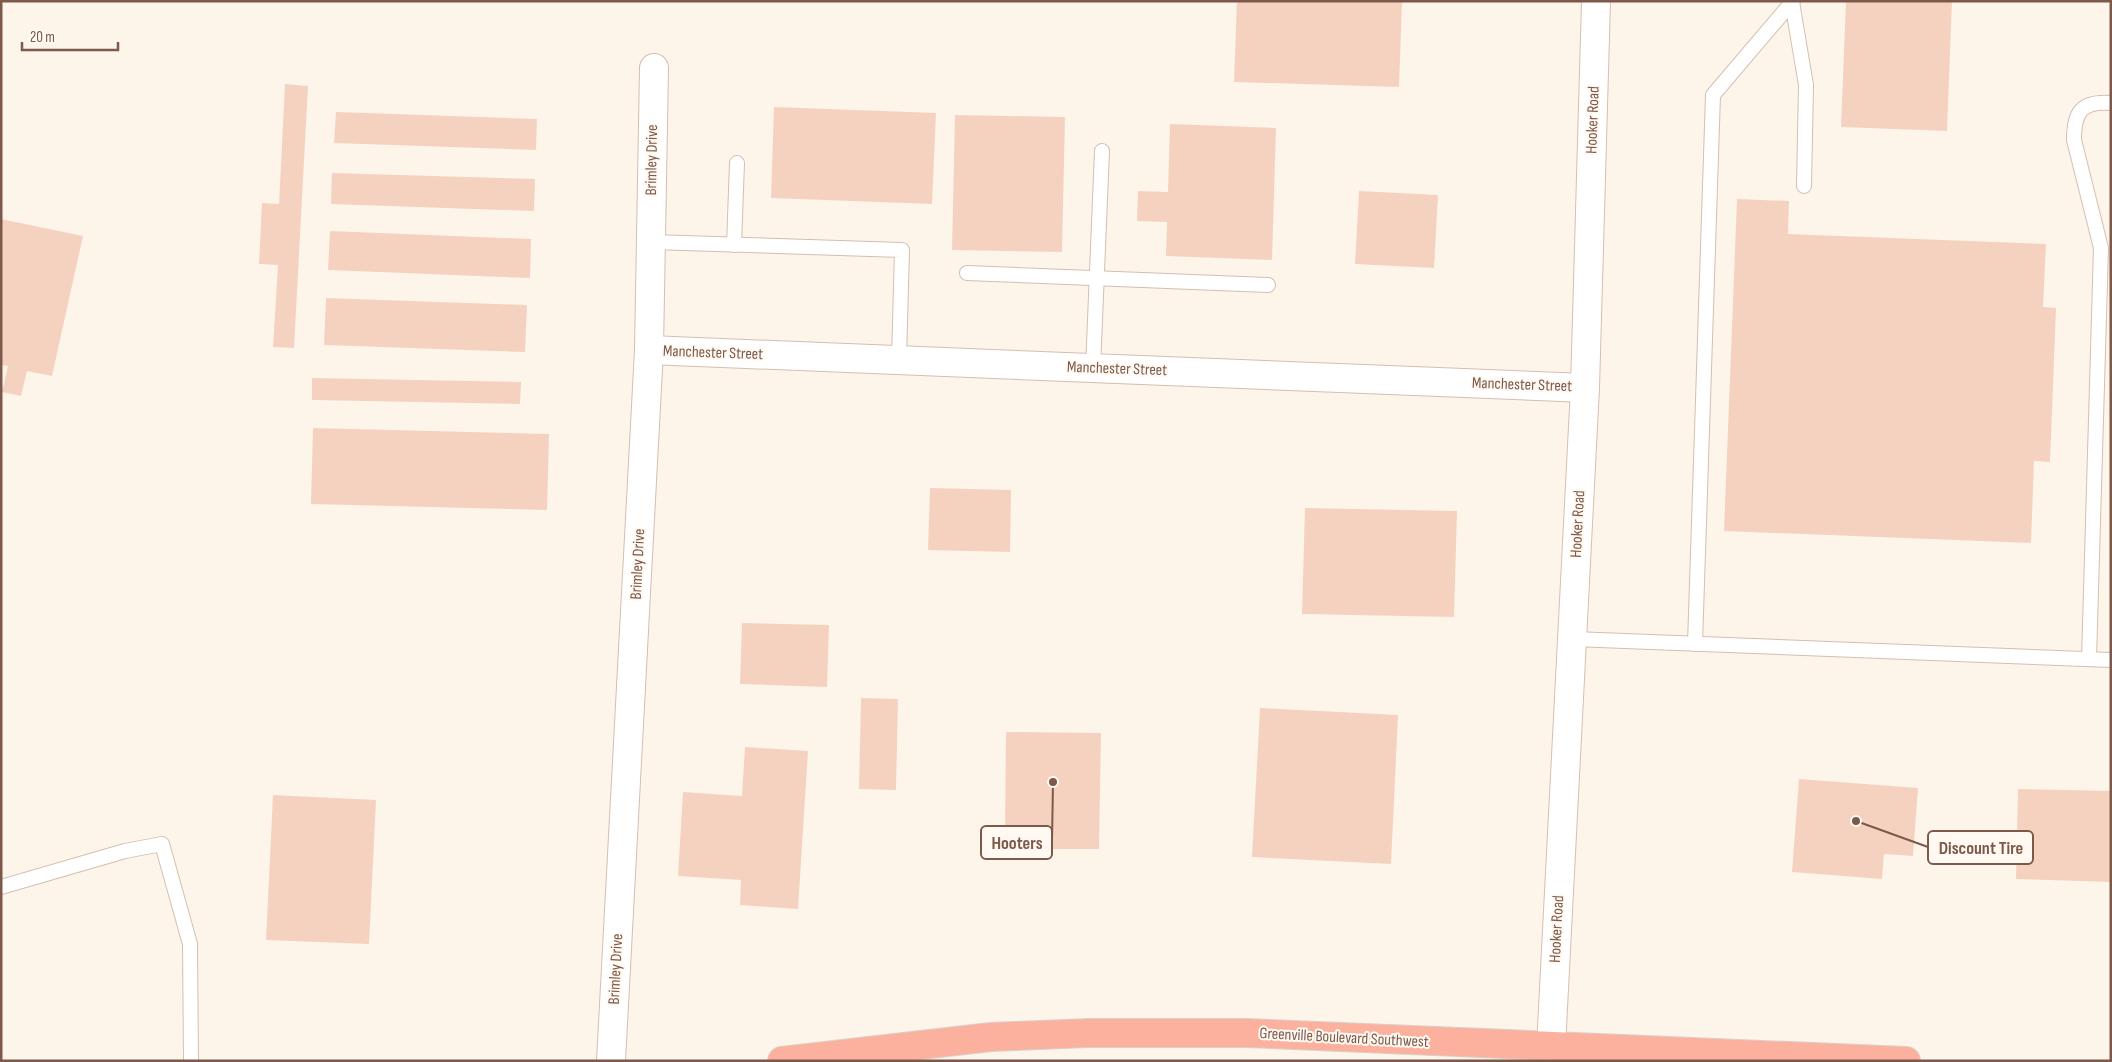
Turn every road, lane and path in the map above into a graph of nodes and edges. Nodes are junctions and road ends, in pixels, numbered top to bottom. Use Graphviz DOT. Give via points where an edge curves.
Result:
graph roads {
  1 [pos="1596,1"];
  2 [pos="1792,2"];
  3 [pos="654,68"];
  4 [pos="2111,102"];
  5 [pos="1102,151"];
  6 [pos="737,163"];
  7 [pos="1804,186"];
  8 [pos="651,242"];
  9 [pos="734,245"];
  10 [pos="967,273"];
  11 [pos="1097,278"];
  12 [pos="1268,286"];
  13 [pos="649,350"];
  14 [pos="900,360"];
  15 [pos="1093,368"];
  16 [pos="1585,388"];
  17 [pos="1572,639"];
  18 [pos="1695,644"];
  19 [pos="2089,658"];
  20 [pos="2111,660"];
  21 [pos="1,887"];
  22 [pos="1551,1054"];
  23 [pos="1775,1058"];
  24 [pos="191,1061"];
  25 [pos="610,1061"];
  26 [pos="782,1061"];
  27 [pos="1906,1061"];
  1 -- 16 [label="street, Hooker Road"];
  2 -- 7 [label="lane" via="1806,85"];
  2 -- 18 [label="lane" via="1713,95"];
  3 -- 8 [label="street, Brimley Drive"];
  4 -- 19 [label="lane" via="2093,102 2080,111 2074,124 2074,140 2101,248"];
  5 -- 11 [label="lane"];
  6 -- 9 [label="lane"];
  8 -- 9 [label="lane"];
  8 -- 13 [label="street, Brimley Drive"];
  9 -- 14 [label="lane" via="902,250"];
  10 -- 11 [label="lane"];
  11 -- 12 [label="lane"];
  11 -- 15 [label="lane"];
  13 -- 14 [label="street, Manchester Street"];
  13 -- 25 [label="street, Brimley Drive"];
  14 -- 15 [label="street, Manchester Street"];
  15 -- 16 [label="street, Manchester Street"];
  16 -- 17 [label="street, Hooker Road"];
  17 -- 18 [label="lane"];
  17 -- 22 [label="street, Hooker Road"];
  18 -- 19 [label="lane"];
  19 -- 20 [label="lane"];
  21 -- 24 [label="lane" via="125,851 162,844 190,944"];
  22 -- 23 [label="highway, Greenville Boulevard Southwest"];
  22 -- 26 [label="highway, Greenville Boulevard Southwest" via="1246,1033 1088,1033 991,1037"];
  23 -- 27 [label="highway, Greenville Boulevard Southwest"];
}
